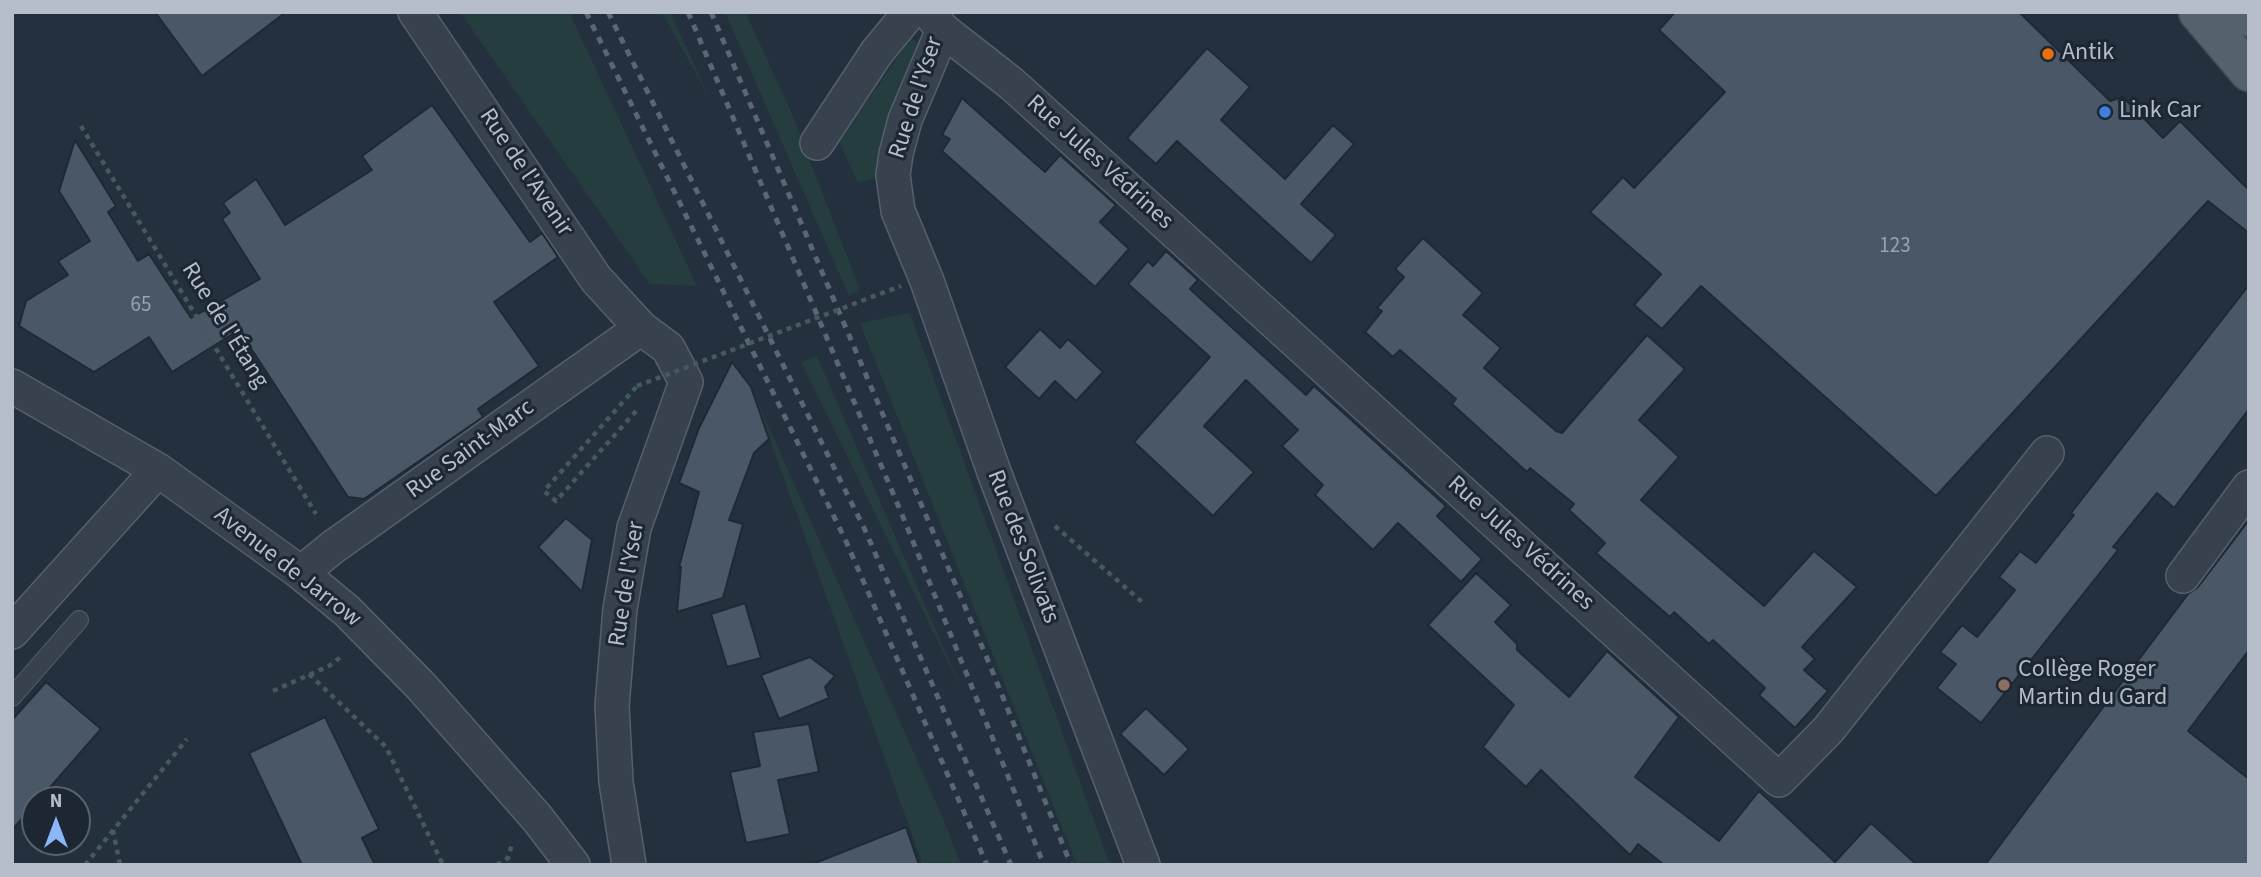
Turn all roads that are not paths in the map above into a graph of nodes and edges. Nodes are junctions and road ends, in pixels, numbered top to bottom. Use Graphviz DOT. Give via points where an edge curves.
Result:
graph roads {
  1 [pos="415,12"];
  2 [pos="911,12"];
  3 [pos="2198,12"];
  4 [pos="2243,12"];
  5 [pos="2249,17"];
  6 [pos="936,21"];
  7 [pos="2249,72"];
  8 [pos="817,144"];
  9 [pos="904,228"];
  10 [pos="641,328"];
  11 [pos="12,386"];
  12 [pos="2047,453"];
  13 [pos="159,470"];
  14 [pos="2249,487"];
  15 [pos="301,573"];
  16 [pos="2183,576"];
  17 [pos="79,620"];
  18 [pos="12,632"];
  19 [pos="12,697"];
  20 [pos="573,865"];
  21 [pos="629,865"];
  22 [pos="1143,865"];
  1 -- 10 [label="street, Rue de l'Avenir" via="596,279"];
  2 -- 8 [label="street, Rue de l'Yser" via="877,52"];
  3 -- 7 [label="main road"];
  4 -- 5 [label="main road"];
  6 -- 9 [label="street, Rue de l'Yser" via="896,154 894,192"];
  6 -- 12 [label="street, Rue Jules Védrines" via="1013,84 1779,780 1828,730"];
  9 -- 22 [label="street, Rue des Solivats"];
  10 -- 15 [label="street, Rue Saint-Marc"];
  10 -- 21 [label="street, Rue de l'Yser" via="668,348 686,382 634,528 620,608 612,706 616,782"];
  11 -- 13 [label="street, Avenue de Jarrow"];
  13 -- 15 [label="street, Avenue de Jarrow"];
  13 -- 18 [label="street"];
  14 -- 16 [label="street"];
  15 -- 20 [label="street, Avenue de Jarrow" via="421,685"];
  17 -- 19 [label="lane"];
}
